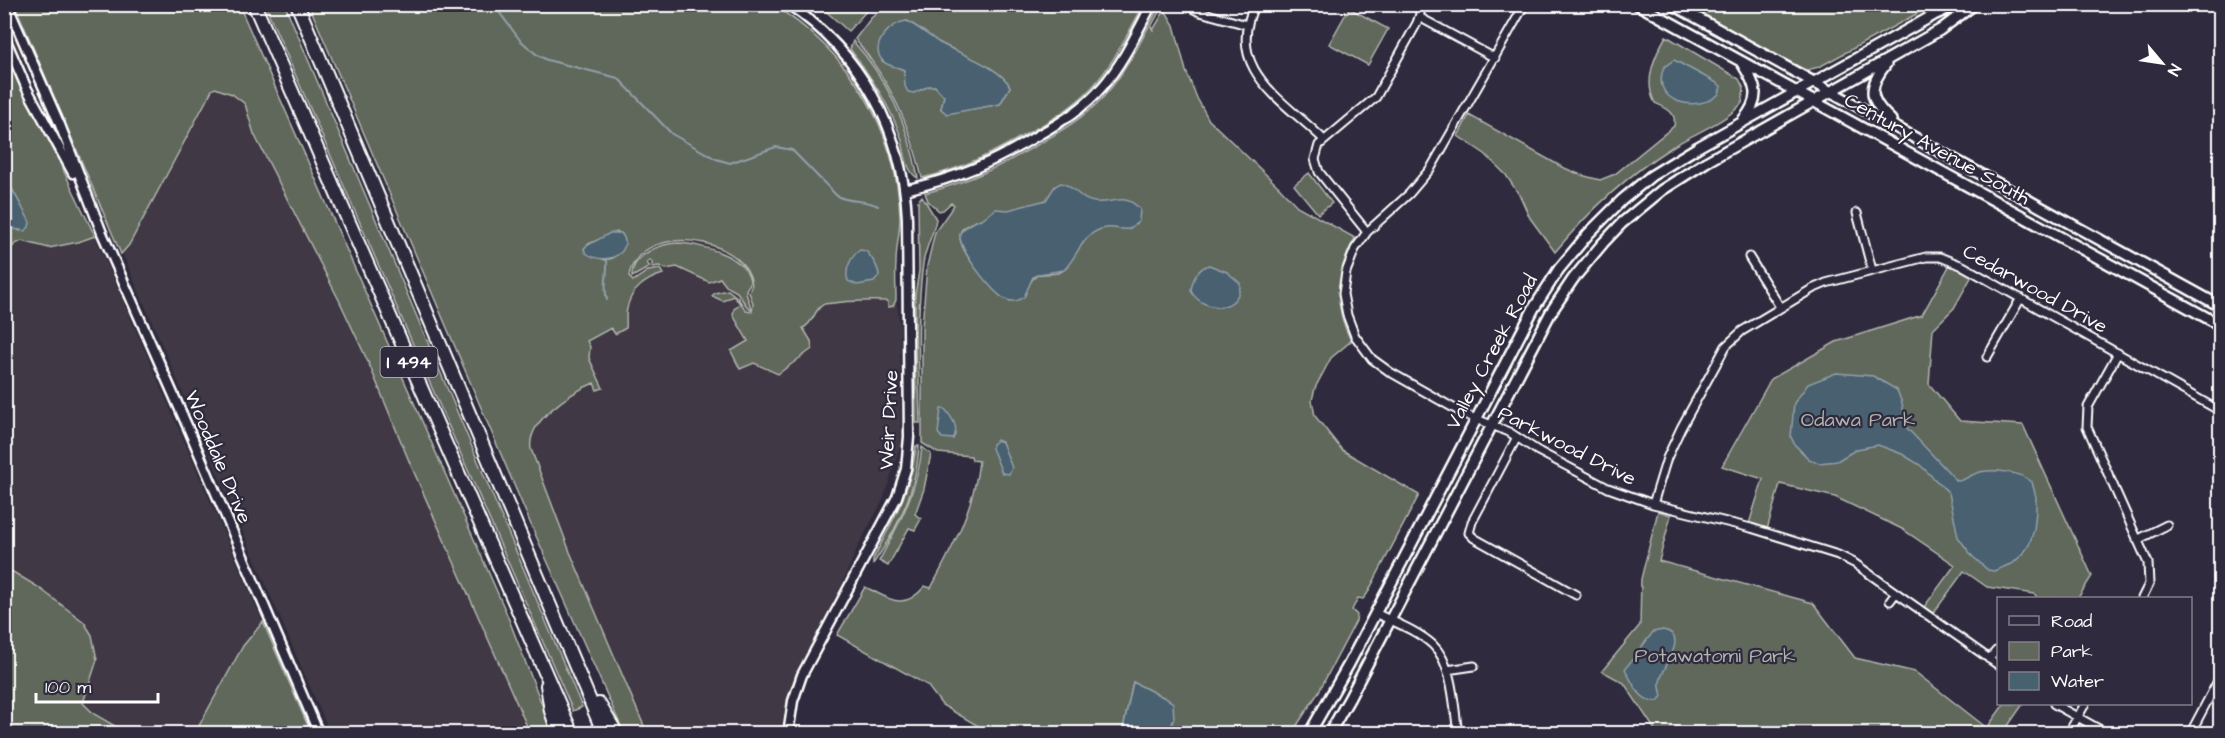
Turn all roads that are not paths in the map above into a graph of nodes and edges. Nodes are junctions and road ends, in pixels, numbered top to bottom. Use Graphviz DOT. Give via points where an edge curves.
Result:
graph roads {
  1 [pos="7,4"];
  2 [pos="254,4"];
  3 [pos="297,4"];
  4 [pos="788,4"];
  5 [pos="1152,4"];
  6 [pos="1184,4"];
  7 [pos="1255,4"];
  8 [pos="1419,4"];
  9 [pos="1525,4"];
  10 [pos="1637,4"];
  11 [pos="1672,4"];
  12 [pos="1958,4"];
  13 [pos="1975,4"];
  14 [pos="1419,17"];
  15 [pos="1247,25"];
  16 [pos="4,36"];
  17 [pos="1495,58"];
  18 [pos="1889,60"];
  19 [pos="1740,61"];
  20 [pos="1813,82"];
  21 [pos="1796,92"];
  22 [pos="1832,92"];
  23 [pos="1815,102"];
  24 [pos="1741,123"];
  25 [pos="1904,132"];
  26 [pos="1324,140"];
  27 [pos="905,190"];
  28 [pos="86,194"];
  29 [pos="1857,213"];
  30 [pos="1367,232"];
  31 [pos="1749,257"];
  32 [pos="1872,270"];
  33 [pos="2021,298"];
  34 [pos="2220,306"];
  35 [pos="1780,307"];
  36 [pos="2220,325"];
  37 [pos="2118,353"];
  38 [pos="1987,357"];
  39 [pos="2220,411"];
  40 [pos="1476,419"];
  41 [pos="1492,425"];
  42 [pos="1516,437"];
  43 [pos="1653,504"];
  44 [pos="2167,525"];
  45 [pos="2137,540"];
  46 [pos="1896,593"];
  47 [pos="1576,595"];
  48 [pos="2142,597"];
  49 [pos="1890,601"];
  50 [pos="1375,613"];
  51 [pos="1391,621"];
  52 [pos="1996,651"];
  53 [pos="1989,659"];
  54 [pos="1997,664"];
  55 [pos="1474,666"];
  56 [pos="545,669"];
  57 [pos="1447,670"];
  58 [pos="579,672"];
  59 [pos="2220,677"];
  60 [pos="2056,705"];
  61 [pos="2084,705"];
  62 [pos="2078,716"];
  63 [pos="319,734"];
  64 [pos="559,734"];
  65 [pos="572,734"];
  66 [pos="604,734"];
  67 [pos="617,734"];
  68 [pos="788,734"];
  69 [pos="1309,734"];
  70 [pos="1329,734"];
  71 [pos="1458,734"];
  72 [pos="2068,734"];
  73 [pos="2108,734"];
  74 [pos="2190,734"];
  1 -- 28 [label="street, Wooddale Drive"];
  2 -- 56 [label="highway, I 494"];
  3 -- 58 [label="highway, I 494"];
  4 -- 27 [label="street, Weir Drive" via="830,38 863,78 890,130"];
  5 -- 27 [label="street" via="1112,75 1078,110 986,165"];
  6 -- 15 [label="street"];
  7 -- 15 [label="street"];
  8 -- 14 [label="street"];
  9 -- 17 [label="street, Parkwood Drive"];
  10 -- 19 [label="main road, Century Avenue South"];
  11 -- 20 [label="main road, Century Avenue South"];
  12 -- 20 [label="main road, Valley Creek Road"];
  13 -- 18 [label="main road, Valley Creek Road"];
  14 -- 17 [label="street"];
  14 -- 26 [label="street" via="1378,94"];
  15 -- 26 [label="street" via="1247,53 1256,75"];
  16 -- 28 [label="street, Wooddale Drive" via="48,130"];
  17 -- 30 [label="street, Parkwood Drive" via="1431,168"];
  18 -- 22 [label="main road, Valley Creek Road"];
  18 -- 25 [label="main road" via="1875,78 1874,100"];
  19 -- 21 [label="main road, Century Avenue South"];
  19 -- 24 [label="main road" via="1756,93"];
  20 -- 21 [label="main road, Valley Creek Road"];
  20 -- 22 [label="main road, Century Avenue South"];
  21 -- 23 [label="main road, Century Avenue South"];
  21 -- 24 [label="main road, Valley Creek Road"];
  22 -- 23 [label="main road, Valley Creek Road"];
  22 -- 25 [label="main road, Century Avenue South"];
  23 -- 36 [label="main road, Century Avenue South"];
  23 -- 41 [label="main road, Valley Creek Road" via="1687,173 1614,232 1561,296"];
  24 -- 40 [label="main road, Valley Creek Road" via="1652,177 1615,206 1582,240 1538,300"];
  25 -- 34 [label="main road, Century Avenue South"];
  26 -- 30 [label="street" via="1315,155 1317,168"];
  27 -- 68 [label="street, Weir Drive" via="909,421 906,469 890,513 800,679"];
  28 -- 63 [label="street, Wooddale Drive"];
  29 -- 32 [label="street"];
  30 -- 40 [label="street, Parkwood Drive" via="1351,257 1344,284 1345,310 1355,336 1385,369"];
  31 -- 35 [label="street"];
  32 -- 33 [label="street, Cedarwood Drive" via="1940,257"];
  32 -- 35 [label="street, Cedarwood Drive" via="1819,286"];
  33 -- 37 [label="street, Cedarwood Drive"];
  33 -- 38 [label="street"];
  35 -- 43 [label="street, Cedarwood Drive" via="1742,330 1726,346 1674,441"];
  37 -- 39 [label="street, Cedarwood Drive"];
  37 -- 45 [label="street" via="2088,407 2087,427"];
  40 -- 41 [label="street, Parkwood Drive"];
  40 -- 50 [label="main road, Valley Creek Road"];
  41 -- 42 [label="street, Parkwood Drive"];
  41 -- 51 [label="main road, Valley Creek Road"];
  42 -- 43 [label="street, Parkwood Drive" via="1598,483"];
  42 -- 47 [label="street" via="1469,533"];
  43 -- 46 [label="street, Parkwood Drive" via="1838,555"];
  44 -- 45 [label="street"];
  45 -- 48 [label="street" via="2150,573"];
  46 -- 49 [label="street"];
  46 -- 53 [label="street, Parkwood Drive"];
  50 -- 51 [label="street"];
  50 -- 69 [label="main road, Valley Creek Road"];
  51 -- 57 [label="street" via="1432,644"];
  51 -- 70 [label="main road, Valley Creek Road"];
  52 -- 53 [label="street"];
  53 -- 54 [label="street, Parkwood Drive"];
  55 -- 57 [label="street"];
  56 -- 64 [label="highway"];
  56 -- 65 [label="highway, I 494"];
  57 -- 71 [label="street"];
  58 -- 66 [label="highway, I 494"];
  58 -- 67 [label="highway"];
  59 -- 74 [label="street"];
  60 -- 62 [label="street"];
  61 -- 62 [label="street"];
  62 -- 72 [label="street"];
  62 -- 73 [label="street"];
}
